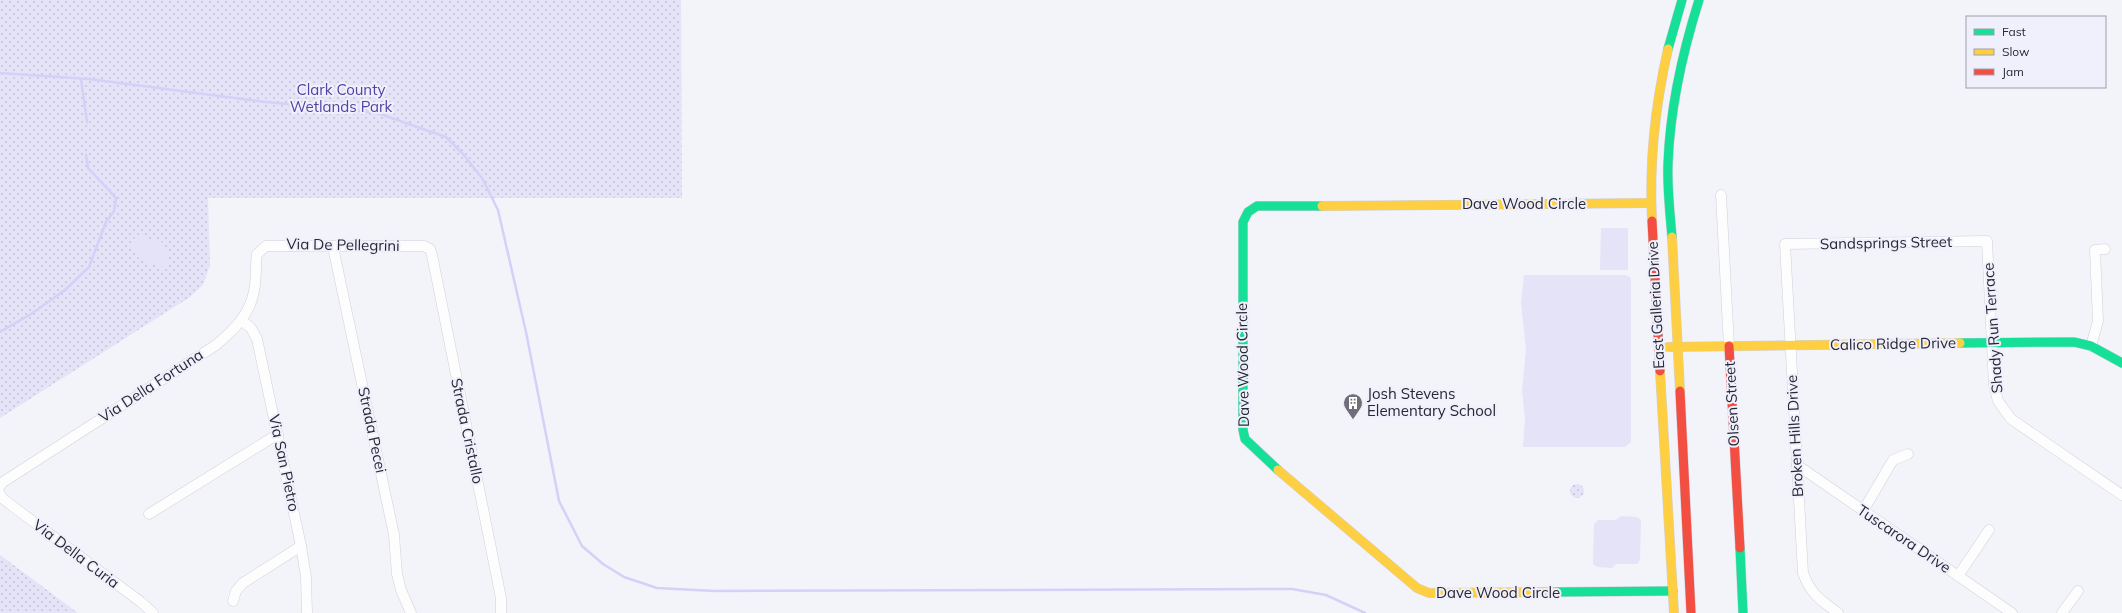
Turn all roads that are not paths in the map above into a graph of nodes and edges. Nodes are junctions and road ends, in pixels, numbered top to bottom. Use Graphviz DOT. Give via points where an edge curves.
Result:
graph roads {
  1 [pos="1682,0"];
  2 [pos="1699,0"];
  3 [pos="1668,166"];
  4 [pos="1721,195"];
  5 [pos="1650,203"];
  6 [pos="1987,241"];
  7 [pos="1785,244"];
  8 [pos="333,247"];
  9 [pos="430,248"];
  10 [pos="2105,249"];
  11 [pos="257,254"];
  12 [pos="242,321"];
  13 [pos="1992,342"];
  14 [pos="1790,345"];
  15 [pos="1729,346"];
  16 [pos="2091,346"];
  17 [pos="1659,347"];
  18 [pos="1677,347"];
  19 [pos="2122,364"];
  20 [pos="278,434"];
  21 [pos="1908,454"];
  22 [pos="1797,465"];
  23 [pos="0,486"];
  24 [pos="0,494"];
  25 [pos="2122,495"];
  26 [pos="1863,511"];
  27 [pos="149,514"];
  28 [pos="1989,530"];
  29 [pos="301,546"];
  30 [pos="1958,576"];
  31 [pos="1673,591"];
  32 [pos="2078,591"];
  33 [pos="232,601"];
  34 [pos="153,613"];
  35 [pos="307,613"];
  36 [pos="411,613"];
  37 [pos="501,613"];
  38 [pos="1674,613"];
  39 [pos="1684,613"];
  40 [pos="1691,613"];
  41 [pos="1743,613"];
  42 [pos="1838,613"];
  43 [pos="2012,613"];
  44 [pos="2062,613"];
  1 -- 5 [label="street, East Galleria Drive" via="1660,83 1653,136"];
  2 -- 3 [label="street, East Galleria Drive" via="1685,44 1673,103"];
  3 -- 5 [label="street"];
  3 -- 18 [label="street, East Galleria Drive"];
  4 -- 15 [label="street, Olsen Street"];
  5 -- 17 [label="street, East Galleria Drive"];
  5 -- 31 [label="street, Dave Wood Circle" via="1257,206 1248,212 1243,222 1243,430 1254,449 1417,588 1429,593"];
  6 -- 7 [label="street, Sandsprings Street"];
  6 -- 13 [label="street, Shady Run Terrace"];
  7 -- 14 [label="street, Broken Hills Drive"];
  8 -- 9 [label="street, Via De Pellegrini"];
  8 -- 11 [label="street, Via De Pellegrini" via="266,246"];
  8 -- 36 [label="street, Strada Pecei" via="394,535 397,574"];
  9 -- 37 [label="street, Strada Cristallo" via="501,598"];
  10 -- 16 [label="street" via="2095,250 2098,322"];
  11 -- 12 [label="street, Via Della Fortuna" via="254,291"];
  12 -- 20 [label="street, Via San Pietro" via="251,328 257,339"];
  12 -- 23 [label="street, Via Della Fortuna" via="216,345"];
  13 -- 14 [label="street, Calico Ridge Drive"];
  13 -- 16 [label="street, Calico Ridge Drive" via="2074,342"];
  13 -- 25 [label="street, Shady Run Terrace" via="1994,386 1998,401 2011,419"];
  14 -- 15 [label="street, Calico Ridge Drive"];
  14 -- 22 [label="street, Broken Hills Drive"];
  15 -- 18 [label="street, Calico Ridge Drive"];
  15 -- 41 [label="street, Olsen Street"];
  16 -- 19 [label="street, Calico Ridge Drive"];
  17 -- 18 [label="street, Calico Ridge Drive"];
  17 -- 31 [label="street, East Galleria Drive"];
  18 -- 40 [label="street, East Galleria Drive"];
  20 -- 27 [label="street"];
  20 -- 29 [label="street, Via San Pietro"];
  21 -- 26 [label="street" via="1893,460"];
  22 -- 26 [label="street, Tuscarora Drive"];
  22 -- 42 [label="street, Broken Hills Drive" via="1803,573 1807,586 1814,595"];
  24 -- 34 [label="street, Via Della Curia" via="14,508"];
  26 -- 30 [label="street, Tuscarora Drive"];
  28 -- 30 [label="street"];
  29 -- 33 [label="street" via="243,583"];
  29 -- 35 [label="street, Via San Pietro" via="306,577"];
  30 -- 43 [label="street, Tuscarora Drive"];
  31 -- 38 [label="street, East Galleria Drive"];
  31 -- 39 [label="street" via="1683,601"];
  32 -- 44 [label="street"];
}
